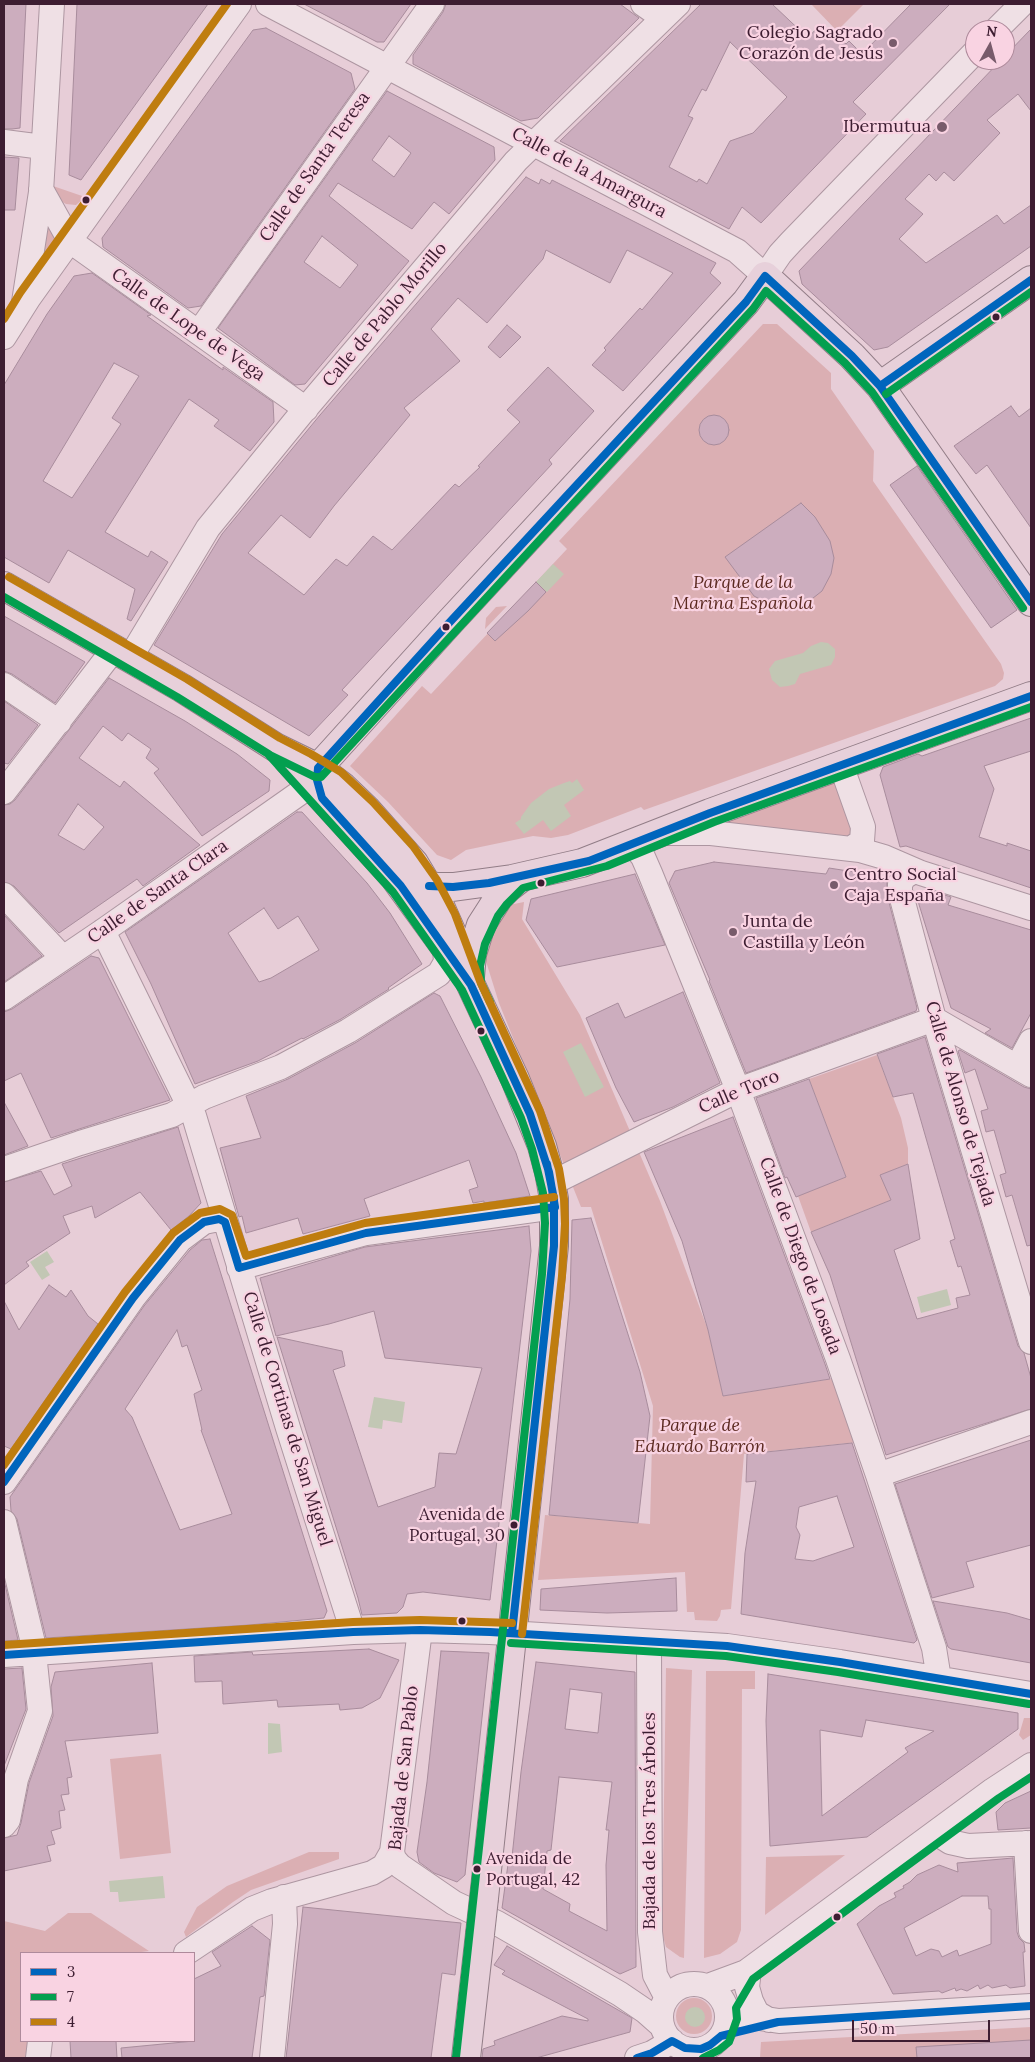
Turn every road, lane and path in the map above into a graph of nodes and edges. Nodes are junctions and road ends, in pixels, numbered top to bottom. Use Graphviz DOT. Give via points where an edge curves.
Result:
graph roads {
  1 [pos="52,4"];
  2 [pos="239,4"];
  3 [pos="268,4"];
  4 [pos="432,4"];
  5 [pos="643,4"];
  6 [pos="1022,4"];
  7 [pos="671,11"];
  8 [pos="1006,20"];
  9 [pos="965,62"];
  10 [pos="387,67"];
  11 [pos="4,142"];
  12 [pos="534,144"];
  13 [pos="43,147"];
  14 [pos="46,198"];
  15 [pos="90,212"];
  16 [pos="70,241"];
  17 [pos="766,276"];
  18 [pos="1031,280"];
  19 [pos="23,306"];
  20 [pos="199,332"];
  21 [pos="4,337"];
  22 [pos="880,386"];
  23 [pos="306,409"];
  24 [pos="4,586"];
  25 [pos="1031,602"];
  26 [pos="122,653"];
  27 [pos="4,685"];
  28 [pos="1031,696"];
  29 [pos="59,722"];
  30 [pos="841,765"];
  31 [pos="6,784"];
  32 [pos="317,784"];
  33 [pos="657,834"];
  34 [pos="633,844"];
  35 [pos="852,848"];
  36 [pos="388,870"];
  37 [pos="914,871"];
  38 [pos="523,877"];
  39 [pos="429,886"];
  40 [pos="4,895"];
  41 [pos="1031,908"];
  42 [pos="103,931"];
  43 [pos="445,948"];
  44 [pos="63,958"];
  45 [pos="471,986"];
  46 [pos="4,998"];
  47 [pos="934,1019"];
  48 [pos="1031,1041"];
  49 [pos="1024,1071"];
  50 [pos="738,1090"];
  51 [pos="190,1106"];
  52 [pos="4,1169"];
  53 [pos="553,1195"];
  54 [pos="225,1222"];
  55 [pos="239,1268"];
  56 [pos="1031,1342"];
  57 [pos="1031,1422"];
  58 [pos="8,1471"];
  59 [pos="878,1475"];
  60 [pos="4,1522"];
  61 [pos="420,1630"];
  62 [pos="353,1632"];
  63 [pos="512,1633"];
  64 [pos="649,1642"];
  65 [pos="34,1652"];
  66 [pos="4,1655"];
  67 [pos="939,1679"];
  68 [pos="1031,1694"];
  69 [pos="1031,1765"];
  70 [pos="4,1825"];
  71 [pos="936,1833"];
  72 [pos="1029,1843"];
  73 [pos="392,1852"];
  74 [pos="284,1897"];
  75 [pos="1031,1931"];
  76 [pos="188,1952"];
  77 [pos="749,1970"];
  78 [pos="708,1986"];
  79 [pos="667,1998"];
  80 [pos="1031,2006"];
  81 [pos="777,2021"];
  82 [pos="723,2031"];
  83 [pos="667,2034"];
  84 [pos="40,2042"];
  85 [pos="38,2058"];
  86 [pos="272,2058"];
  87 [pos="466,2058"];
  88 [pos="637,2058"];
  1 -- 13 [label="street"];
  2 -- 15 [label="street"];
  3 -- 10 [label="street, Calle de la Amargura"];
  4 -- 10 [label="street, Calle de Santa Teresa"];
  5 -- 7 [label="street"];
  6 -- 8 [label="street"];
  7 -- 12 [label="street, Calle de Pablo Morillo"];
  9 -- 17 [label="street" via="791,242"];
  10 -- 12 [label="street, Calle de la Amargura"];
  10 -- 20 [label="street, Calle de Santa Teresa"];
  11 -- 13 [label="street"];
  12 -- 17 [label="street, Calle de la Amargura" via="737,251"];
  12 -- 23 [label="street, Calle de Pablo Morillo" via="499,180"];
  13 -- 14 [label="street"];
  14 -- 15 [label="street" via="62,212"];
  14 -- 16 [label="street"];
  14 -- 19 [label="street"];
  15 -- 16 [label="street"];
  16 -- 19 [label="street"];
  16 -- 20 [label="street, Calle de Lope de Vega"];
  17 -- 22 [label="main road, Calle de la Amargura"];
  17 -- 32 [label="main road" via="746,302 449,623"];
  18 -- 22 [label="main road"];
  19 -- 21 [label="street"];
  20 -- 23 [label="street, Calle de Lope de Vega"];
  22 -- 25 [label="main road, Calle de la Amargura"];
  23 -- 26 [label="street, Calle de Pablo Morillo" via="208,528"];
  24 -- 26 [label="main road"];
  26 -- 29 [label="street, Calle de Pablo Morillo"];
  26 -- 32 [label="main road" via="275,747"];
  27 -- 29 [label="street"];
  28 -- 30 [label="main road"];
  29 -- 31 [label="street, Calle de Pablo Morillo"];
  30 -- 33 [label="main road"];
  30 -- 35 [label="street" via="864,832 862,841"];
  32 -- 36 [label="main road"];
  32 -- 39 [label="main road" via="351,794 406,853"];
  32 -- 42 [label="street, Calle de Santa Clara"];
  33 -- 34 [label="main road"];
  33 -- 35 [label="street" via="711,832"];
  34 -- 38 [label="main road" via="589,861"];
  34 -- 50 [label="street, Calle de Diego de Losada" via="650,873"];
  35 -- 37 [label="street" via="877,854"];
  36 -- 39 [label="main road" via="407,881"];
  36 -- 43 [label="main road"];
  37 -- 41 [label="street"];
  37 -- 47 [label="street, Calle de Alonso de Tejada" via="904,877 900,887"];
  38 -- 39 [label="main road" via="453,887"];
  38 -- 45 [label="main road" via="499,897 481,925 472,954"];
  39 -- 45 [label="main road" via="451,929"];
  40 -- 44 [label="street"];
  42 -- 44 [label="street, Calle de Santa Clara"];
  42 -- 51 [label="street, Calle de Cortinas de San Miguel"];
  43 -- 45 [label="main road"];
  43 -- 51 [label="street" via="446,962 442,971 348,1031 281,1067 204,1097"];
  44 -- 46 [label="street, Calle de Santa Clara"];
  45 -- 53 [label="main road" via="530,1114 542,1146"];
  47 -- 49 [label="street"];
  47 -- 50 [label="street, Calle Toro"];
  47 -- 56 [label="street, Calle de Alonso de Tejada"];
  48 -- 49 [label="street"];
  50 -- 53 [label="street, Calle Toro"];
  50 -- 59 [label="street, Calle de Diego de Losada"];
  51 -- 52 [label="street" via="172,1115"];
  51 -- 54 [label="street, Calle de Cortinas de San Miguel"];
  53 -- 55 [label="street, Calle Toro" via="366,1233"];
  53 -- 63 [label="main road" via="552,1276"];
  54 -- 55 [label="street, Calle de Cortinas de San Miguel"];
  54 -- 58 [label="street" via="219,1219 204,1222 180,1240 133,1298"];
  55 -- 62 [label="street, Calle de Cortinas de San Miguel"];
  57 -- 59 [label="street"];
  59 -- 67 [label="street, Calle de Diego de Losada" via="934,1648"];
  60 -- 65 [label="street"];
  61 -- 62 [label="street"];
  61 -- 63 [label="street"];
  61 -- 73 [label="street, Bajada de San Pablo"];
  62 -- 65 [label="street"];
  63 -- 64 [label="street"];
  63 -- 87 [label="main road, bridge"];
  64 -- 67 [label="street" via="737,1648"];
  64 -- 79 [label="street, Bajada de los Tres Árboles" via="650,1932 654,1975"];
  65 -- 66 [label="street"];
  65 -- 70 [label="street" via="40,1711"];
  67 -- 68 [label="street"];
  69 -- 71 [label="street"];
  71 -- 72 [label="street" via="950,1842 968,1846"];
  71 -- 77 [label="street"];
  72 -- 75 [label="street"];
  73 -- 74 [label="street" via="384,1866 372,1873"];
  73 -- 83 [label="street, Bajada de San Pablo" via="400,1866 450,1900 497,1923 620,1994 650,2015"];
  74 -- 76 [label="street" via="252,1909"];
  74 -- 86 [label="street" via="285,1924"];
  77 -- 78 [label="street"];
  77 -- 81 [label="street" via="747,1987 757,2013"];
  77 -- 82 [label="street" via="743,1976"];
  78 -- 79 [label="street" via="685,1985"];
  78 -- 82 [label="street" via="719,1995"];
  79 -- 83 [label="street" via="661,2014"];
  80 -- 81 [label="street"];
  81 -- 82 [label="street"];
  82 -- 83 [label="street" via="706,2047 696,2050 685,2048"];
  83 -- 88 [label="street" via="652,2053"];
  84 -- 85 [label="street"];
}
